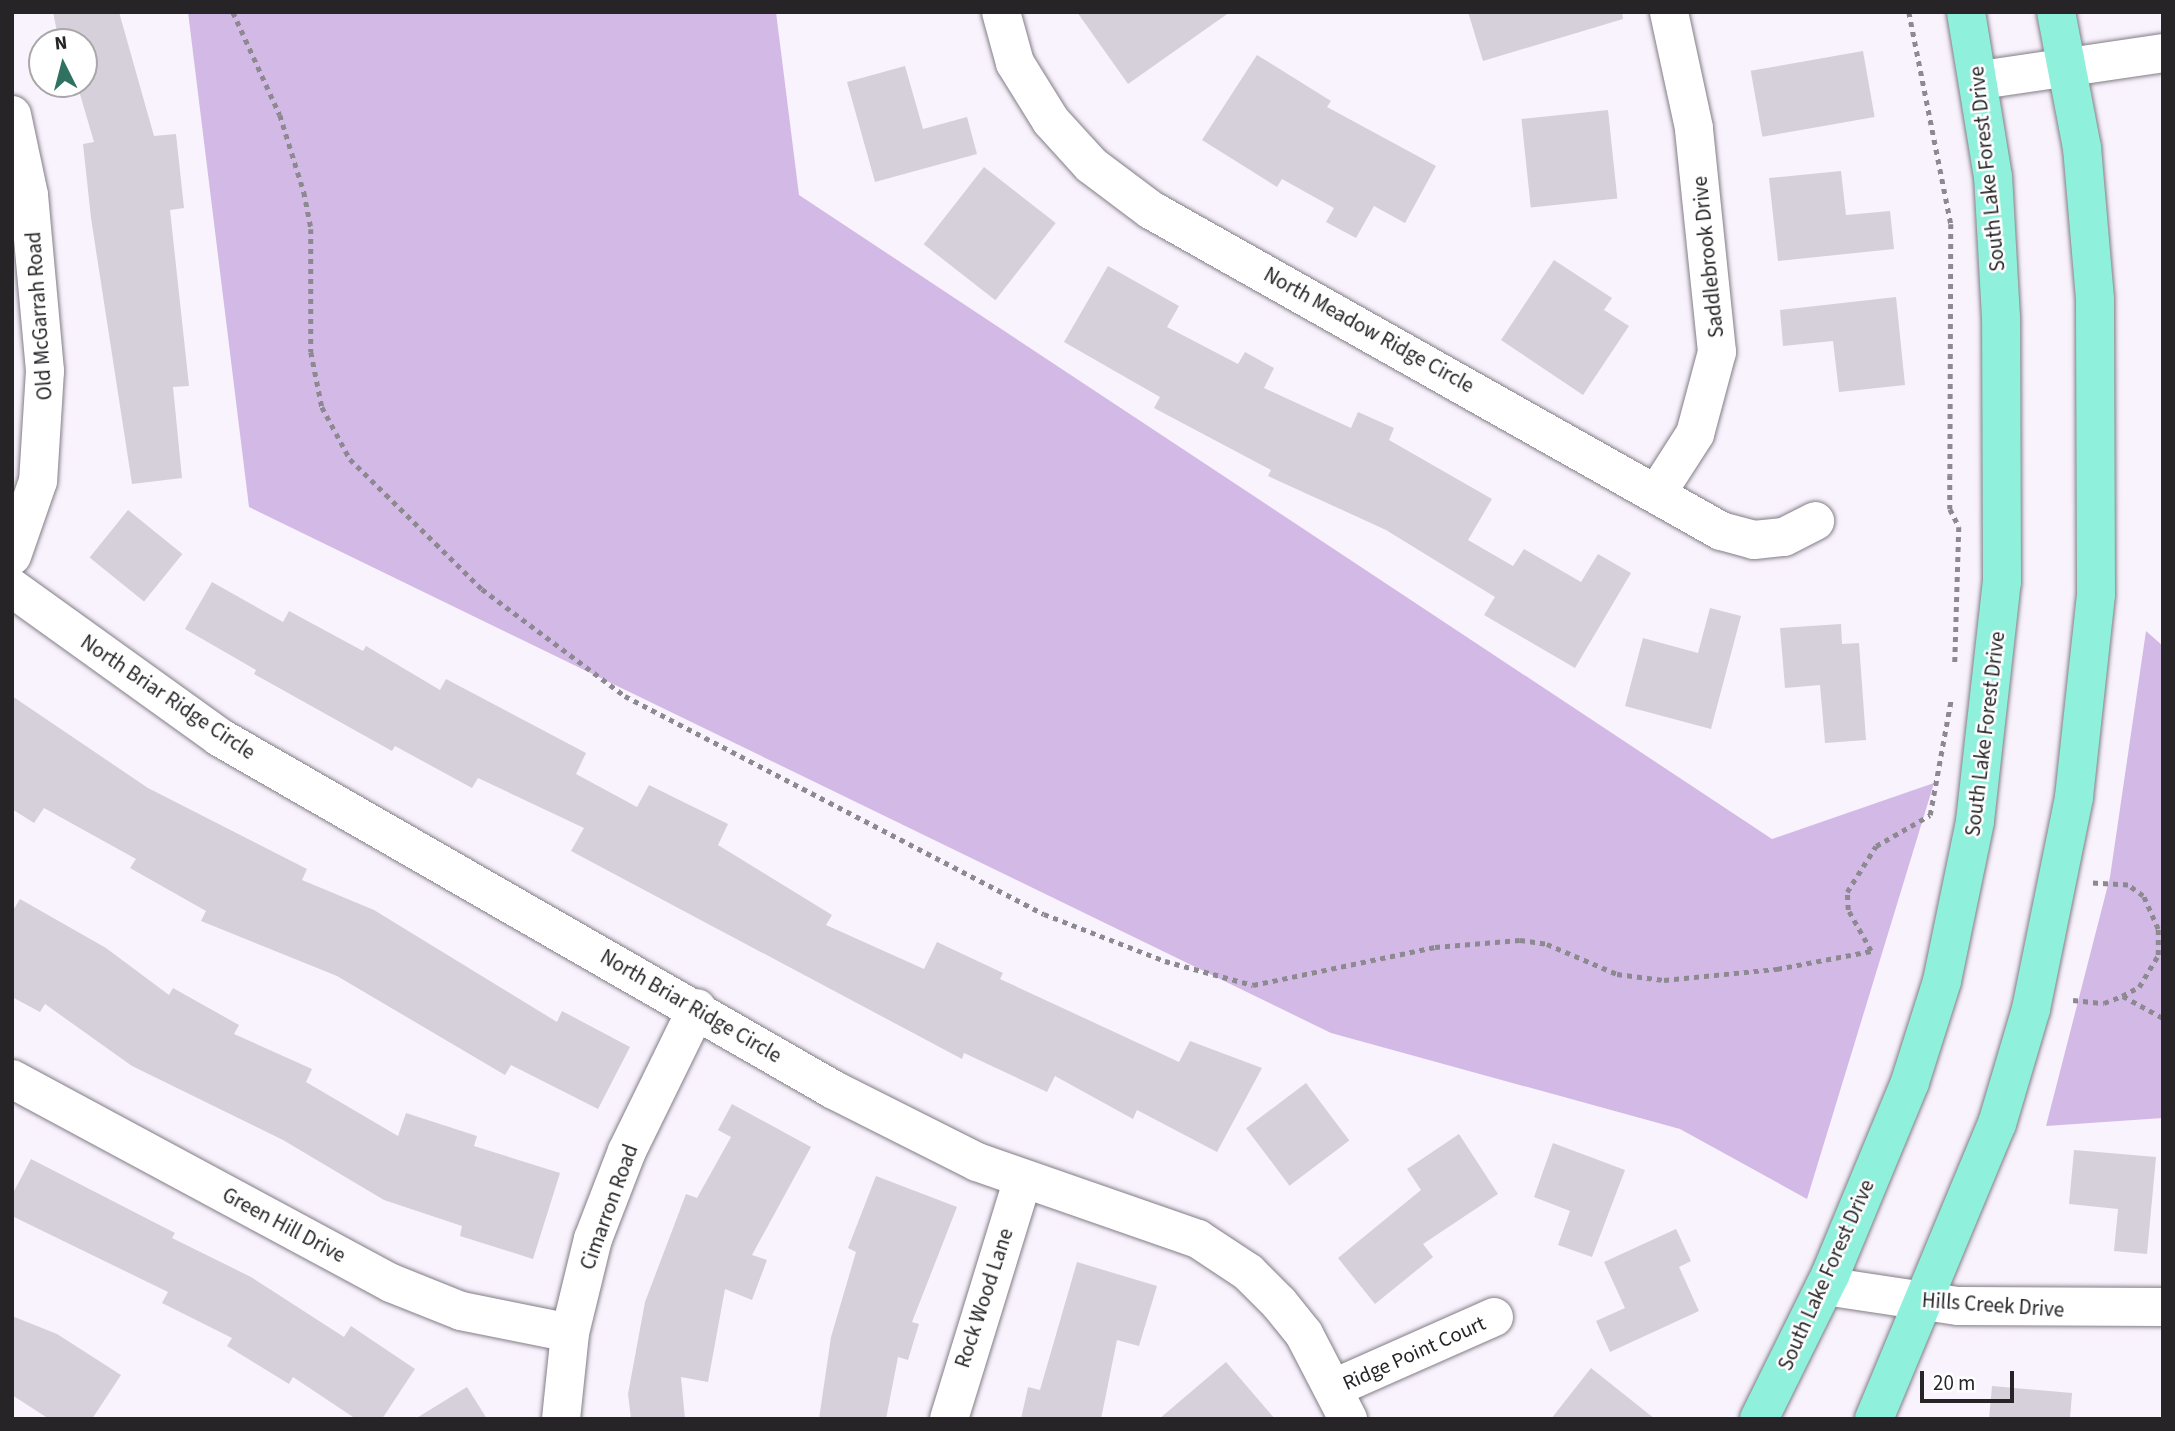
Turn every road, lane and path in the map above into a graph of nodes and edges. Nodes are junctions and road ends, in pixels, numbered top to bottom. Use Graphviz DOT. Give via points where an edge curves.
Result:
graph roads {
  1 [pos="233,12"];
  2 [pos="1001,12"];
  3 [pos="1669,12"];
  4 [pos="1909,12"];
  5 [pos="1966,12"];
  6 [pos="2056,12"];
  7 [pos="2163,53"];
  8 [pos="2068,68"];
  9 [pos="1981,80"];
  10 [pos="12,115"];
  11 [pos="1659,490"];
  12 [pos="1815,521"];
  13 [pos="12,556"];
  14 [pos="12,588"];
  15 [pos="1955,677"];
  16 [pos="1952,689"];
  17 [pos="2122,996"];
  18 [pos="696,1008"];
  19 [pos="2163,1018"];
  20 [pos="12,1079"];
  21 [pos="1023,1179"];
  22 [pos="1825,1286"];
  23 [pos="1925,1302"];
  24 [pos="2163,1307"];
  25 [pos="1494,1317"];
  26 [pos="570,1333"];
  27 [pos="1340,1403"];
  28 [pos="561,1419"];
  29 [pos="949,1419"];
  30 [pos="1759,1419"];
  31 [pos="1874,1419"];
  1 -- 16 [label="path" via="280,115 304,192 311,229 311,352 322,407 350,459 482,589 625,696 1044,914 1164,961 1252,985 1435,947 1520,940 1547,944 1617,974 1664,980 1777,969 1871,951 1847,910 1847,892 1876,846 1930,815"];
  2 -- 11 [label="street, North Meadow Ridge Circle" via="1015,63 1051,121 1091,165 1152,210"];
  3 -- 11 [label="street, Saddlebrook Drive" via="1696,142 1717,352 1696,434"];
  4 -- 15 [label="path" via="1951,224 1950,486 1959,527"];
  5 -- 9 [label="main road, South Lake Forest Drive"];
  6 -- 8 [label="main road"];
  7 -- 8 [label="street"];
  8 -- 9 [label="street"];
  8 -- 23 [label="main road" via="2091,216 2095,299 2098,506 2091,663 2074,797 2031,1009 1997,1124"];
  9 -- 22 [label="main road, South Lake Forest Drive" via="2001,318 1999,643 1968,862 1942,981 1910,1082"];
  10 -- 13 [label="street, Old McGarrah Road" via="29,195 45,370 38,481"];
  11 -- 12 [label="street, North Meadow Ridge Circle" via="1721,531 1754,540 1784,537"];
  14 -- 18 [label="street, North Briar Ridge Circle" via="219,737"];
  17 -- 19 [label="path"];
  18 -- 21 [label="street, North Briar Ridge Circle" via="834,1090"];
  18 -- 26 [label="street, Cimarron Road" via="627,1151 593,1239"];
  20 -- 26 [label="street, Green Hill Drive" via="391,1283 461,1311"];
  21 -- 27 [label="street, North Briar Ridge Circle" via="1158,1222 1248,1272 1304,1334"];
  21 -- 29 [label="street, Rock Wood Lane"];
  22 -- 23 [label="street, Hills Creek Drive"];
  22 -- 30 [label="main road, South Lake Forest Drive"];
  23 -- 24 [label="street, Hills Creek Drive" via="2024,1310"];
  23 -- 31 [label="main road"];
  25 -- 27 [label="street, Ridge Point Court"];
  26 -- 28 [label="street, Cimarron Road"];
}
